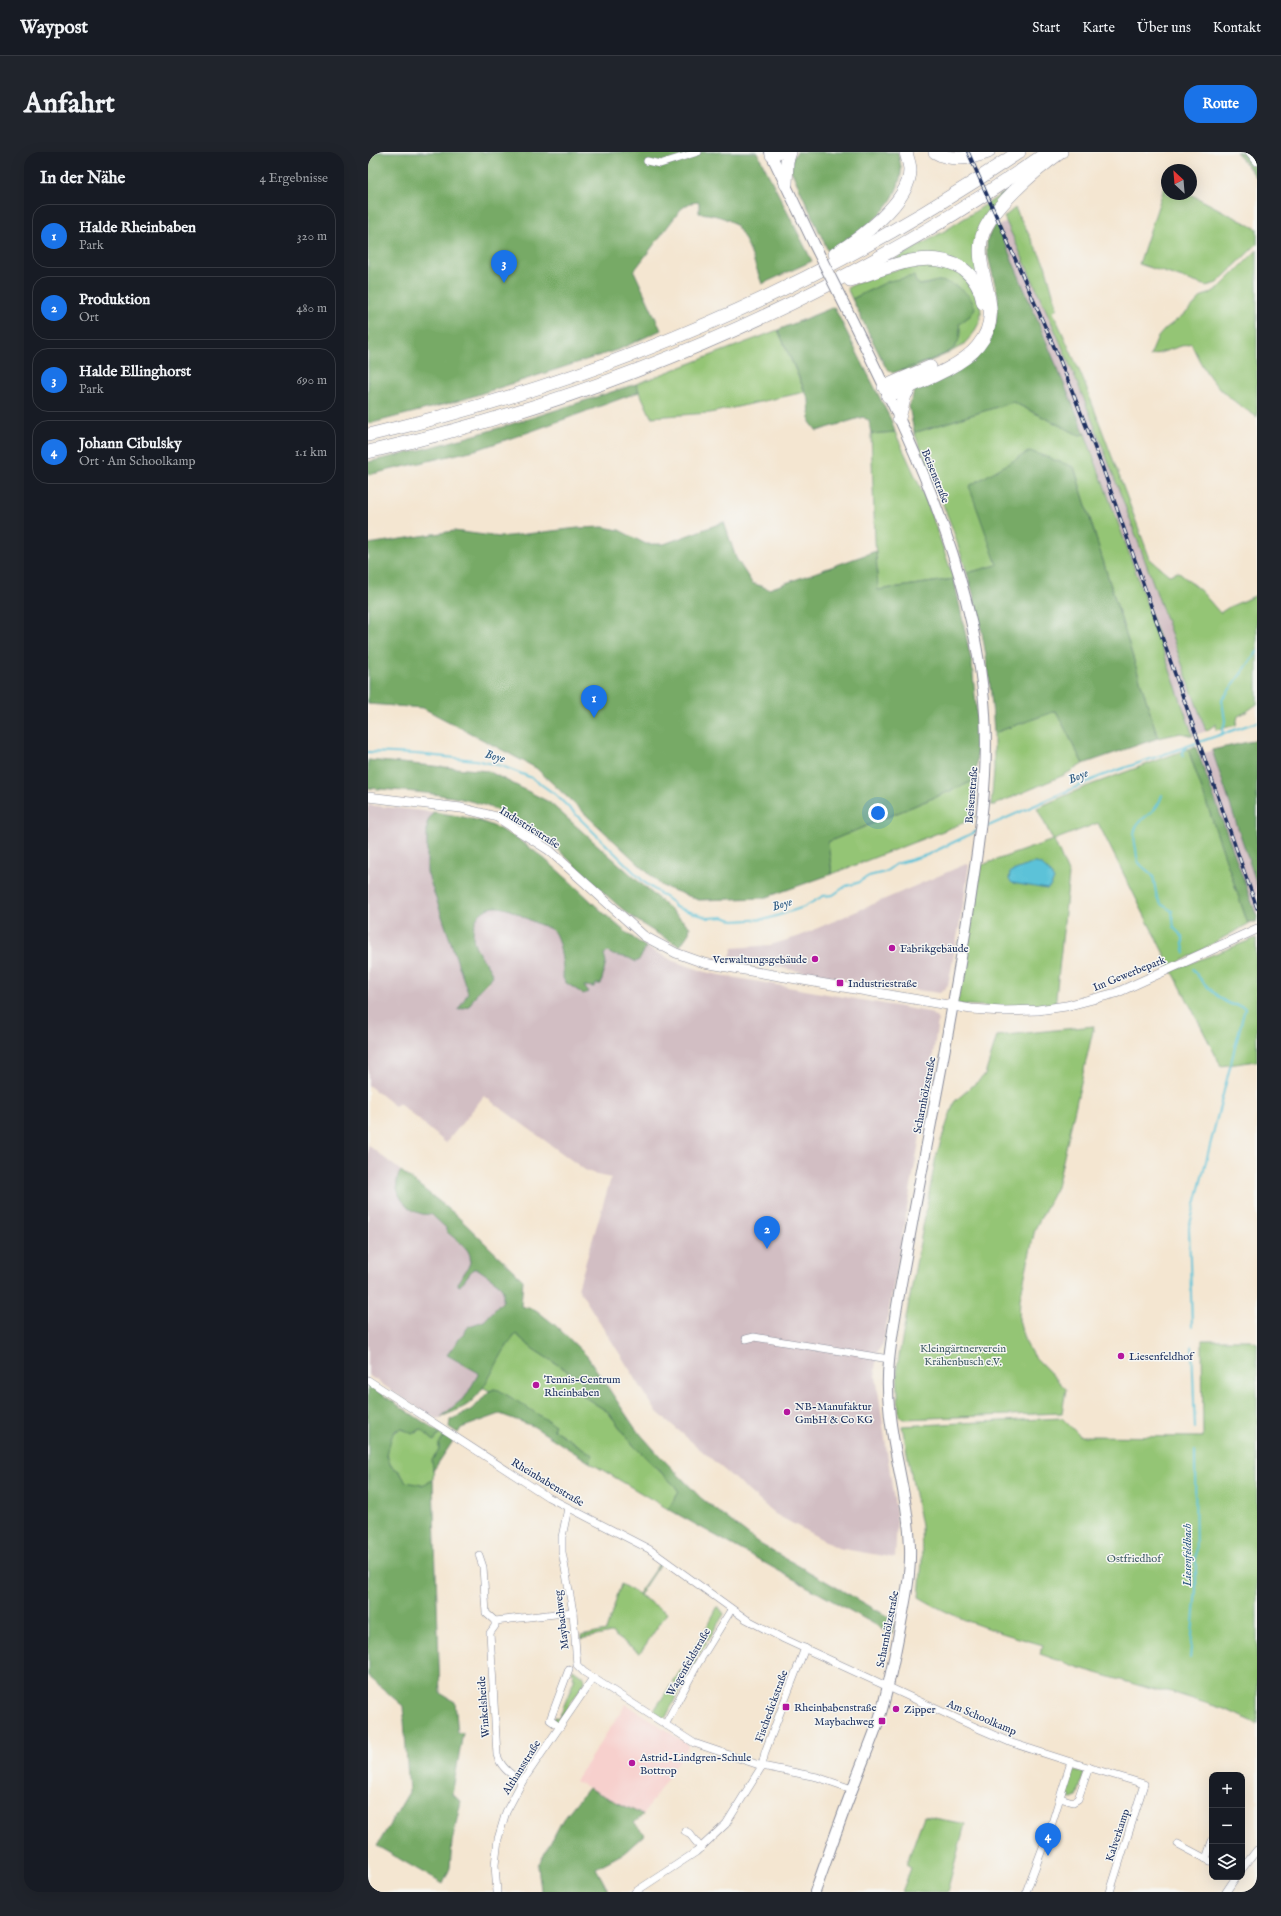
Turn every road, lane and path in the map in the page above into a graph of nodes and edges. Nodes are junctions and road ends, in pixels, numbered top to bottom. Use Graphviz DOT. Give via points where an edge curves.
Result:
graph roads {
  1 [pos="698,152"];
  2 [pos="790,152"];
  3 [pos="906,152"];
  4 [pos="935,152"];
  5 [pos="988,152"];
  6 [pos="1019,152"];
  7 [pos="1048,152"];
  8 [pos="1061,152"];
  9 [pos="1249,152"];
  10 [pos="774,153"];
  11 [pos="647,161"];
  12 [pos="1257,162"];
  13 [pos="786,184"];
  14 [pos="792,285"];
  15 [pos="826,287"];
  16 [pos="911,386"];
  17 [pos="886,391"];
  18 [pos="899,418"];
  19 [pos="368,435"];
  20 [pos="368,452"];
  21 [pos="368,797"];
  22 [pos="980,830"];
  23 [pos="1257,929"];
  24 [pos="954,1005"];
  25 [pos="746,1339"];
  26 [pos="889,1359"];
  27 [pos="368,1380"];
  28 [pos="568,1508"];
  29 [pos="479,1555"];
  30 [pos="731,1610"];
  31 [pos="573,1612"];
  32 [pos="495,1621"];
  33 [pos="805,1648"];
  34 [pos="570,1669"];
  35 [pos="593,1678"];
  36 [pos="888,1686"];
  37 [pos="665,1725"];
  38 [pos="560,1727"];
  39 [pos="1071,1762"];
  40 [pos="762,1766"];
  41 [pos="1089,1768"];
  42 [pos="522,1782"];
  43 [pos="1144,1784"];
  44 [pos="852,1789"];
  45 [pos="1060,1798"];
  46 [pos="685,1831"];
  47 [pos="1178,1844"];
  48 [pos="701,1848"];
  49 [pos="1257,1850"];
  50 [pos="1209,1860"];
  51 [pos="1245,1865"];
  52 [pos="1234,1880"];
  53 [pos="497,1892"];
  54 [pos="635,1892"];
  55 [pos="814,1892"];
  56 [pos="1026,1892"];
  57 [pos="1110,1892"];
  58 [pos="1226,1892"];
  1 -- 11 [label="street" via="660,164"];
  2 -- 13 [label="highway"];
  3 -- 14 [label="highway" via="910,171 908,180 892,207 872,228 849,246 807,270"];
  4 -- 5 [label="highway" via="962,159"];
  6 -- 14 [label="highway" via="933,208"];
  7 -- 15 [label="highway" via="933,226"];
  8 -- 16 [label="highway" via="1010,195 985,228 980,255 991,312 978,347 962,361"];
  9 -- 12 [label="street"];
  10 -- 13 [label="main road, Beisenstraße"];
  13 -- 17 [label="main road, Beisenstraße, bridge"];
  14 -- 19 [label="highway" via="705,326 583,373 452,414"];
  15 -- 17 [label="highway" via="899,264 932,259 957,265 968,272 976,282 982,295 984,310 981,327 974,340 956,356"];
  15 -- 20 [label="highway" via="698,346 590,389 489,421"];
  16 -- 17 [label="highway"];
  16 -- 18 [label="highway"];
  17 -- 18 [label="main road, Beisenstraße"];
  18 -- 22 [label="main road, Beisenstraße" via="952,553 976,642 985,725 985,786"];
  21 -- 24 [label="street, Industriestraße" via="461,808 497,817 549,850 644,936 704,964"];
  22 -- 24 [label="main road, Scharnhölzstraße"];
  23 -- 24 [label="street, Im Gewerbepark" via="1136,986 1095,1000 1020,1011 975,1009"];
  24 -- 26 [label="main road, Scharnhölzstraße"];
  25 -- 26 [label="street" via="754,1337"];
  26 -- 36 [label="main road, Scharnhölzstraße" via="890,1422 909,1529 910,1566"];
  27 -- 28 [label="street, Rheinbabenstraße"];
  28 -- 30 [label="street, Rheinbabenstraße" via="649,1549"];
  28 -- 31 [label="street, Maybachweg" via="562,1537 562,1552"];
  29 -- 32 [label="street" via="483,1567 486,1613"];
  30 -- 33 [label="street, Rheinbabenstraße"];
  30 -- 37 [label="street, Wagenfeldstraße" via="697,1665"];
  31 -- 32 [label="street"];
  31 -- 35 [label="street, Maybachweg" via="577,1665"];
  32 -- 42 [label="street, Winkelsheide" via="490,1633 497,1755 503,1768"];
  33 -- 36 [label="street, Rheinbabenstraße"];
  33 -- 40 [label="street, Fischedickstraße"];
  34 -- 38 [label="street" via="550,1720"];
  35 -- 37 [label="street, Maybachweg"];
  35 -- 38 [label="street, Althansstraße"];
  36 -- 39 [label="street, Am Schoolkamp" via="1012,1743"];
  36 -- 44 [label="main road, Scharnhölzstraße" via="879,1720"];
  37 -- 40 [label="street, Maybachweg" via="694,1743"];
  38 -- 42 [label="street, Althansstraße"];
  39 -- 41 [label="street, Am Schoolkamp"];
  39 -- 45 [label="street"];
  40 -- 44 [label="street, Maybachweg" via="817,1776"];
  40 -- 48 [label="street, Fischedickstraße" via="726,1824"];
  41 -- 43 [label="street, Am Schoolkamp"];
  41 -- 45 [label="street" via="1078,1799 1073,1802"];
  42 -- 53 [label="street, Althansstraße" via="506,1812 498,1839 494,1865"];
  43 -- 57 [label="street, Kalverkamp"];
  44 -- 55 [label="main road, Scharnhölzstraße"];
  45 -- 56 [label="street"];
  46 -- 48 [label="street"];
  47 -- 50 [label="street"];
  48 -- 54 [label="street, Fischedickstraße"];
  49 -- 51 [label="street"];
  52 -- 58 [label="street"];
}
